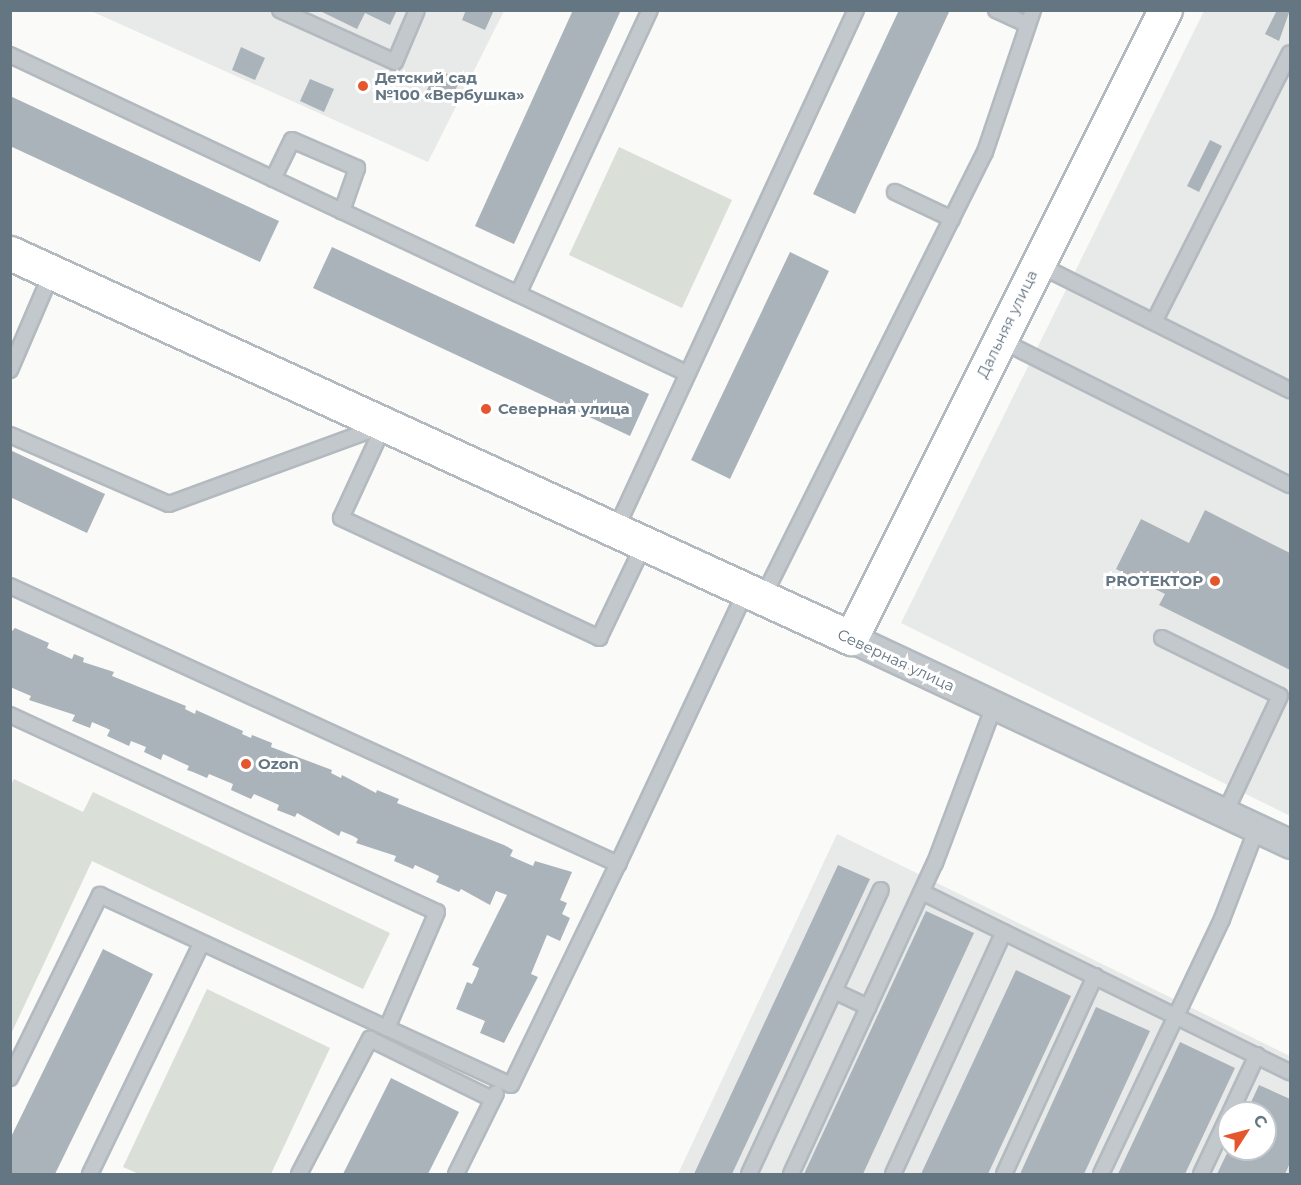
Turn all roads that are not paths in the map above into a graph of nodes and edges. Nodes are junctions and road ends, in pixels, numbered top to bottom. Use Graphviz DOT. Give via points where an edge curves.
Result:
graph roads {
  1 [pos="280,10"];
  2 [pos="417,10"];
  3 [pos="650,10"];
  4 [pos="856,10"];
  5 [pos="996,10"];
  6 [pos="1033,10"];
  7 [pos="1165,11"];
  8 [pos="1028,25"];
  9 [pos="1290,53"];
  10 [pos="10,55"];
  11 [pos="273,179"];
  12 [pos="895,192"];
  13 [pos="342,211"];
  14 [pos="952,219"];
  15 [pos="10,253"];
  16 [pos="1037,264"];
  17 [pos="52,272"];
  18 [pos="518,294"];
  19 [pos="1154,322"];
  20 [pos="1000,340"];
  21 [pos="10,370"];
  22 [pos="686,373"];
  23 [pos="1290,390"];
  24 [pos="384,425"];
  25 [pos="10,435"];
  26 [pos="1290,485"];
  27 [pos="629,538"];
  28 [pos="10,586"];
  29 [pos="754,595"];
  30 [pos="851,638"];
  31 [pos="1162,638"];
  32 [pos="994,705"];
  33 [pos="10,715"];
  34 [pos="1225,813"];
  35 [pos="1257,828"];
  36 [pos="1290,844"];
  37 [pos="618,864"];
  38 [pos="881,890"];
  39 [pos="922,892"];
  40 [pos="1004,932"];
  41 [pos="201,944"];
  42 [pos="1095,976"];
  43 [pos="834,991"];
  44 [pos="869,1007"];
  45 [pos="1174,1016"];
  46 [pos="387,1028"];
  47 [pos="1257,1055"];
  48 [pos="1290,1072"];
  49 [pos="10,1078"];
  50 [pos="502,1080"];
  51 [pos="492,1099"];
  52 [pos="1235,1101"];
  53 [pos="1217,1140"];
  54 [pos="90,1174"];
  55 [pos="299,1174"];
  56 [pos="456,1174"];
  57 [pos="749,1174"];
  58 [pos="791,1174"];
  59 [pos="893,1174"];
  60 [pos="1004,1174"];
  61 [pos="1101,1174"];
  62 [pos="1201,1174"];
  1 -- 2 [label="lane" via="395,62"];
  3 -- 18 [label="lane"];
  4 -- 22 [label="lane"];
  5 -- 8 [label="lane"];
  6 -- 8 [label="lane"];
  7 -- 16 [label="street, Дальняя улица"];
  8 -- 14 [label="lane" via="985,152"];
  9 -- 19 [label="lane"];
  10 -- 11 [label="lane"];
  11 -- 13 [label="lane"];
  11 -- 13 [label="lane" via="292,140 357,168"];
  12 -- 14 [label="lane"];
  13 -- 18 [label="lane"];
  14 -- 29 [label="lane"];
  15 -- 17 [label="street, Северная улица"];
  16 -- 19 [label="lane"];
  16 -- 20 [label="street, Дальняя улица"];
  17 -- 21 [label="lane"];
  17 -- 24 [label="street, Северная улица"];
  18 -- 22 [label="lane"];
  19 -- 23 [label="lane"];
  20 -- 26 [label="lane"];
  20 -- 30 [label="street, Дальняя улица"];
  22 -- 27 [label="lane"];
  24 -- 25 [label="lane" via="169,504"];
  24 -- 27 [label="street, Северная улица"];
  24 -- 27 [label="lane" via="341,518 599,638"];
  27 -- 29 [label="street, Северная улица"];
  28 -- 37 [label="lane"];
  29 -- 30 [label="street, Северная улица"];
  29 -- 37 [label="lane"];
  30 -- 32 [label="street, Северная улица"];
  31 -- 34 [label="lane" via="1280,696"];
  32 -- 34 [label="street, Северная улица"];
  32 -- 39 [label="lane"];
  33 -- 46 [label="lane" via="437,912"];
  34 -- 35 [label="street, Северная улица"];
  35 -- 36 [label="street, Северная улица"];
  35 -- 45 [label="lane" via="1222,919"];
  37 -- 50 [label="lane" via="511,1085"];
  38 -- 43 [label="lane"];
  39 -- 40 [label="lane"];
  39 -- 44 [label="lane"];
  40 -- 42 [label="lane"];
  40 -- 59 [label="lane"];
  41 -- 46 [label="lane"];
  41 -- 49 [label="lane" via="100,895"];
  41 -- 54 [label="lane"];
  42 -- 45 [label="lane"];
  42 -- 60 [label="lane"];
  43 -- 44 [label="lane"];
  43 -- 57 [label="lane"];
  44 -- 58 [label="lane"];
  45 -- 47 [label="lane"];
  45 -- 61 [label="lane"];
  46 -- 50 [label="lane"];
  47 -- 48 [label="lane"];
  47 -- 52 [label="lane"];
  50 -- 51 [label="lane"];
  51 -- 55 [label="lane" via="370,1039"];
  51 -- 56 [label="lane"];
  53 -- 62 [label="lane"];
}
